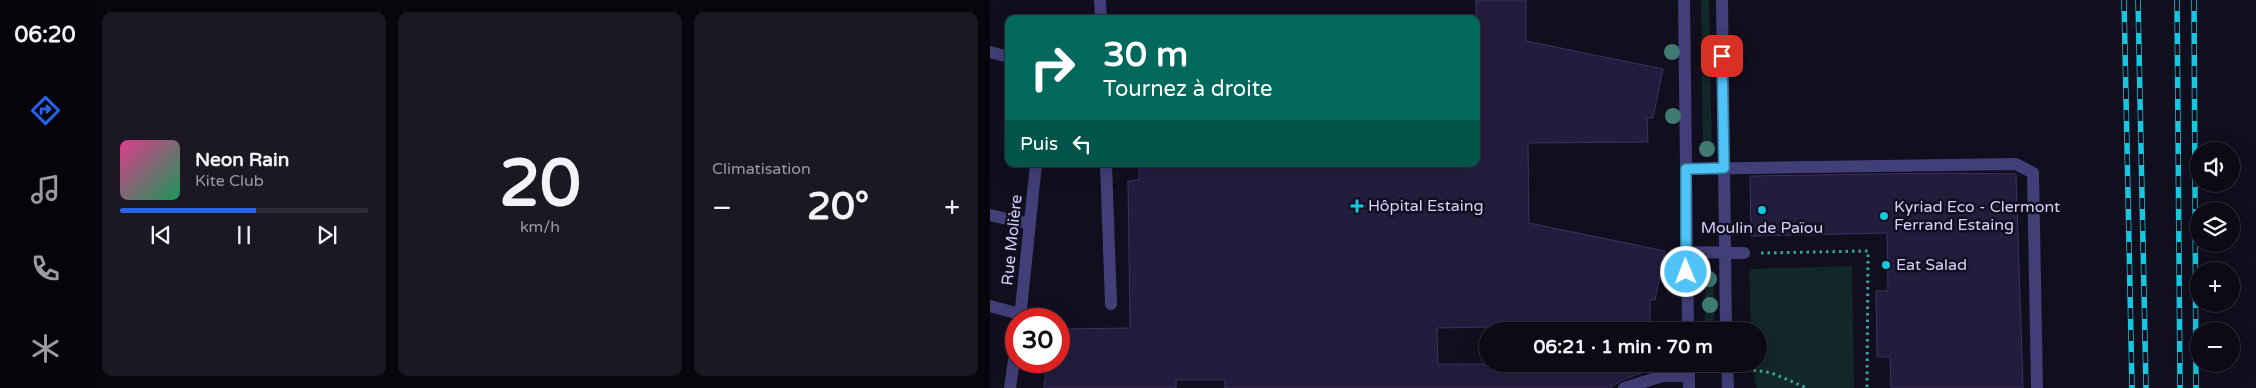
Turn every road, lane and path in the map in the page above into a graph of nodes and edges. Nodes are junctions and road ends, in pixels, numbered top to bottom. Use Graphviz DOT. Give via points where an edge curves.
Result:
graph roads {
  1 [pos="1100,0"];
  2 [pos="1684,0"];
  3 [pos="1722,0"];
  4 [pos="1101,15"];
  5 [pos="990,52"];
  6 [pos="1005,56"];
  7 [pos="1036,167"];
  8 [pos="1106,167"];
  9 [pos="1724,168"];
  10 [pos="1686,169"];
  11 [pos="990,215"];
  12 [pos="1030,224"];
  13 [pos="1686,252"];
  14 [pos="1724,252"];
  15 [pos="1744,253"];
  16 [pos="1111,304"];
  17 [pos="990,306"];
  18 [pos="1021,308"];
  19 [pos="1005,311"];
  20 [pos="1688,322"];
  21 [pos="1726,322"];
  22 [pos="1727,372"];
  23 [pos="1766,372"];
  24 [pos="1012,373"];
  25 [pos="1689,376"];
  26 [pos="1010,388"];
  27 [pos="1624,388"];
  28 [pos="1728,388"];
  29 [pos="1807,388"];
  30 [pos="1867,388"];
  31 [pos="2037,388"];
  1 -- 4 [label="street"];
  2 -- 10 [label="street"];
  3 -- 9 [label="street"];
  5 -- 6 [label="street"];
  7 -- 12 [label="street, Rue Molière"];
  8 -- 16 [label="street"];
  9 -- 10 [label="street"];
  9 -- 14 [label="street"];
  9 -- 31 [label="street" via="2016,164 2033,173"];
  10 -- 13 [label="street"];
  11 -- 12 [label="street"];
  12 -- 18 [label="street, Rue Molière"];
  13 -- 14 [label="street"];
  13 -- 20 [label="street"];
  14 -- 15 [label="street"];
  14 -- 21 [label="street"];
  15 -- 30 [label="path" via="1868,251"];
  17 -- 19 [label="street"];
  22 -- 28 [label="street"];
  23 -- 29 [label="path"];
  24 -- 26 [label="street"];
  25 -- 27 [label="street" via="1663,376"];
}
